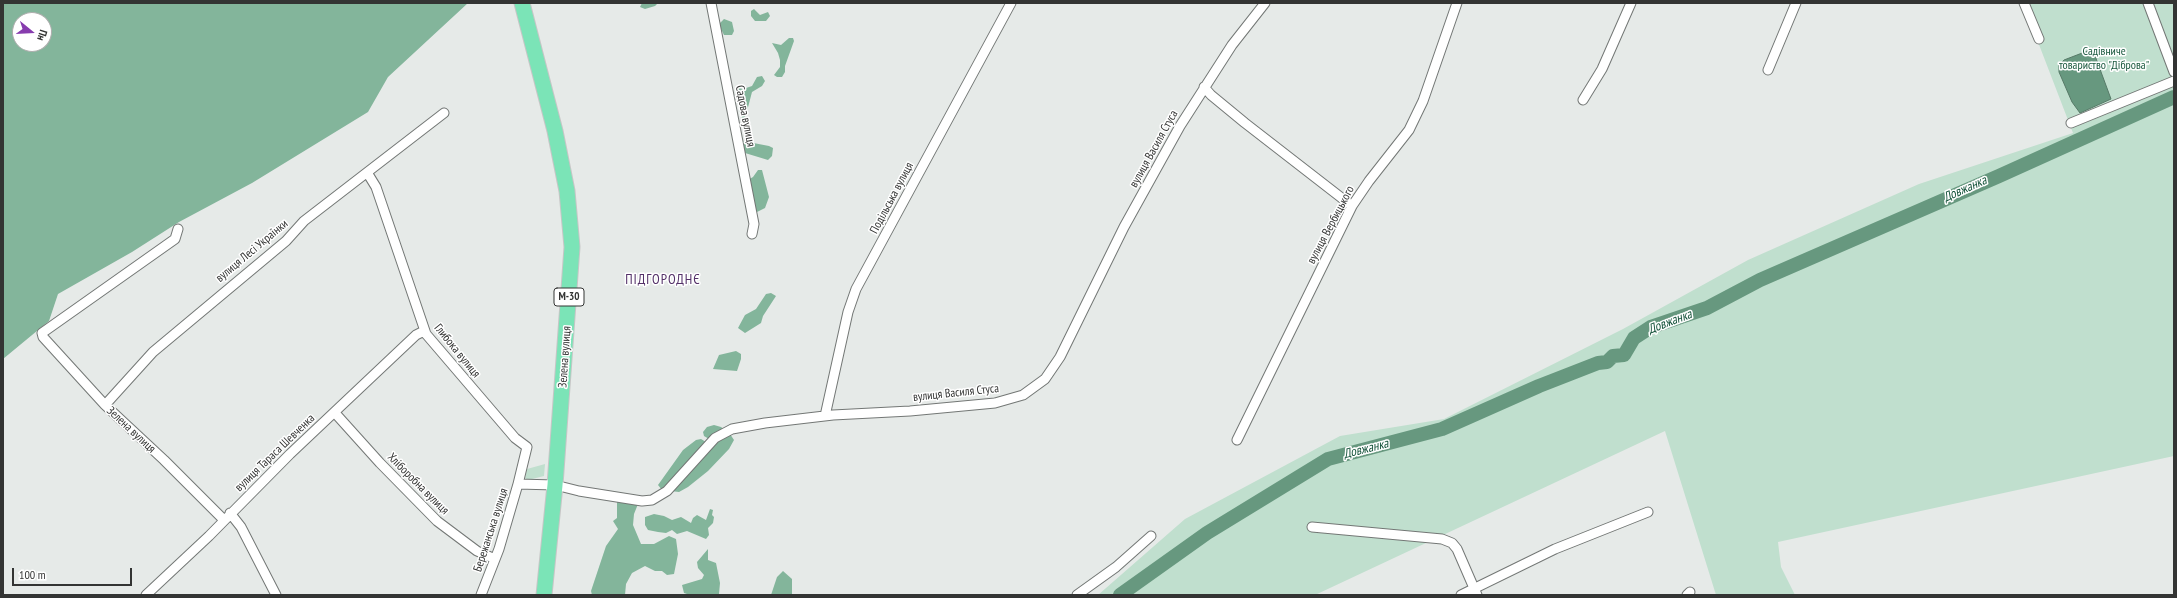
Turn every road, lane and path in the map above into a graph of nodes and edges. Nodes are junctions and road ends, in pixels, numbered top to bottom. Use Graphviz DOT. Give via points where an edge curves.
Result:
graph roads {
  1 [pos="522,3"];
  2 [pos="711,3"];
  3 [pos="1011,3"];
  4 [pos="1266,3"];
  5 [pos="1457,3"];
  6 [pos="1631,3"];
  7 [pos="1796,3"];
  8 [pos="2024,3"];
  9 [pos="2148,3"];
  10 [pos="2039,39"];
  11 [pos="1768,70"];
  12 [pos="2174,72"];
  13 [pos="2174,81"];
  14 [pos="1204,87"];
  15 [pos="1583,100"];
  16 [pos="444,113"];
  17 [pos="2071,124"];
  18 [pos="368,174"];
  19 [pos="1352,206"];
  20 [pos="178,229"];
  21 [pos="752,234"];
  22 [pos="424,331"];
  23 [pos="105,405"];
  24 [pos="334,413"];
  25 [pos="825,416"];
  26 [pos="1237,440"];
  27 [pos="518,484"];
  28 [pos="555,485"];
  29 [pos="1648,512"];
  30 [pos="227,516"];
  31 [pos="1312,527"];
  32 [pos="1151,536"];
  33 [pos="495,559"];
  34 [pos="1476,592"];
  35 [pos="146,595"];
  36 [pos="276,595"];
  37 [pos="481,595"];
  38 [pos="544,595"];
  39 [pos="1077,595"];
  40 [pos="1461,595"];
  1 -- 28 [label="highway, Зелена вулиця / М-30" via="555,131 567,191 572,246"];
  2 -- 21 [label="street, Садова вулиця" via="754,224"];
  3 -- 25 [label="street, Подільська вулиця" via="856,289 848,312"];
  4 -- 14 [label="street, вулиця Василя Стуса" via="1232,45"];
  5 -- 19 [label="street, вулиця Вербицького" via="1423,101 1409,130"];
  6 -- 15 [label="street" via="1602,69"];
  7 -- 11 [label="street"];
  8 -- 10 [label="street"];
  9 -- 12 [label="street"];
  13 -- 17 [label="street"];
  14 -- 19 [label="street" via="1245,123"];
  14 -- 25 [label="street, вулиця Василя Стуса" via="1124,227 1060,357 1045,379 1023,395 995,403"];
  16 -- 18 [label="street, вулиця Лесі Українки"];
  18 -- 22 [label="street, Глибока вулиця" via="376,187"];
  18 -- 23 [label="street, вулиця Лесі Українки" via="304,222 286,241 153,352"];
  19 -- 26 [label="street, вулиця Вербицького"];
  20 -- 23 [label="street, Зелена вулиця" via="175,239 44,330 43,337"];
  22 -- 24 [label="street, вулиця Тараса Шевченка" via="416,335"];
  22 -- 27 [label="street, Глибока вулиця" via="515,438 527,447"];
  23 -- 30 [label="street, Зелена вулиця"];
  24 -- 30 [label="street, вулиця Тараса Шевченка"];
  24 -- 33 [label="street, Хліборобна вулиця" via="437,521 477,551"];
  25 -- 28 [label="street, вулиця Василя Стуса" via="732,429 715,438 667,491 652,500 642,501"];
  27 -- 28 [label="street, Бережанська вулиця"];
  27 -- 33 [label="street, Бережанська вулиця"];
  28 -- 38 [label="highway, Зелена вулиця / М-30"];
  29 -- 34 [label="street" via="1555,549"];
  30 -- 35 [label="street, вулиця Тараса Шевченка"];
  30 -- 36 [label="street, Зелена вулиця" via="241,527"];
  31 -- 34 [label="street" via="1442,539 1452,543 1457,549"];
  32 -- 39 [label="street" via="1116,567"];
  33 -- 37 [label="street, Бережанська вулиця"];
  34 -- 40 [label="street"];
}
